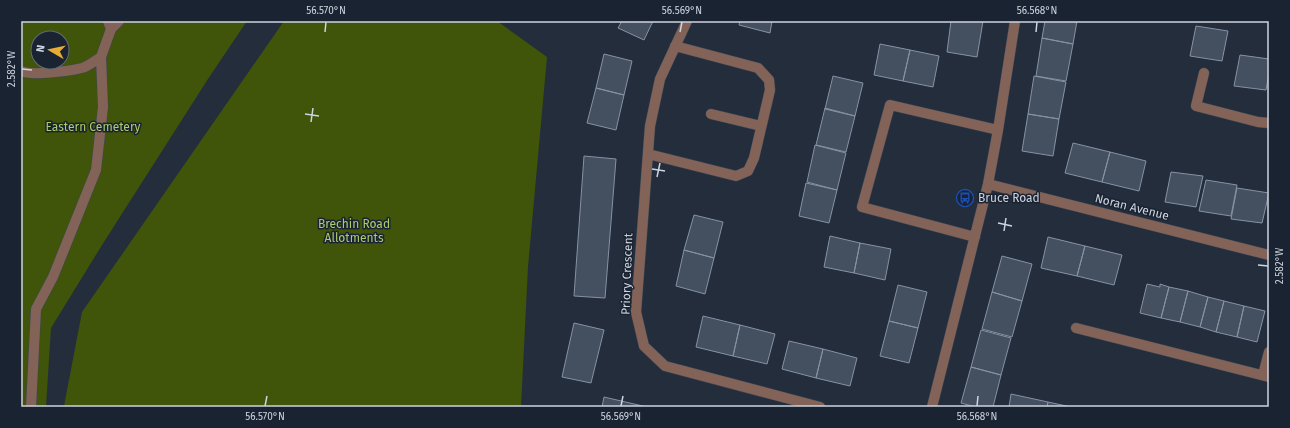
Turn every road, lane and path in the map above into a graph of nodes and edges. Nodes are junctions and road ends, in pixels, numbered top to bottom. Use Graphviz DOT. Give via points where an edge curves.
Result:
graph roads {
  1 [pos="119,21"];
  2 [pos="687,21"];
  3 [pos="1015,21"];
  4 [pos="109,25"];
  5 [pos="675,46"];
  6 [pos="101,57"];
  7 [pos="1204,73"];
  8 [pos="23,75"];
  9 [pos="711,114"];
  10 [pos="1269,123"];
  11 [pos="761,126"];
  12 [pos="998,130"];
  13 [pos="648,154"];
  14 [pos="988,184"];
  15 [pos="975,237"];
  16 [pos="1269,255"];
  17 [pos="1076,328"];
  18 [pos="1269,352"];
  19 [pos="1266,376"];
  20 [pos="30,407"];
  21 [pos="820,407"];
  22 [pos="932,407"];
  1 -- 4 [label="street"];
  2 -- 5 [label="street, Priory Crescent"];
  3 -- 12 [label="street"];
  4 -- 6 [label="street"];
  5 -- 11 [label="street" via="758,68 769,80 770,90"];
  5 -- 13 [label="street, Priory Crescent" via="660,80 650,126"];
  6 -- 8 [label="street" via="84,68"];
  6 -- 20 [label="street" via="103,107 96,170 53,277 36,309"];
  7 -- 10 [label="street" via="1196,106"];
  9 -- 11 [label="street"];
  11 -- 13 [label="street" via="754,158 748,171 736,176"];
  12 -- 14 [label="street"];
  12 -- 15 [label="street" via="890,106 862,207"];
  13 -- 21 [label="street, Priory Crescent" via="636,312 644,346 665,366"];
  14 -- 15 [label="street"];
  14 -- 16 [label="street, Noran Avenue"];
  15 -- 22 [label="street"];
  17 -- 19 [label="street"];
  18 -- 19 [label="street"];
}
